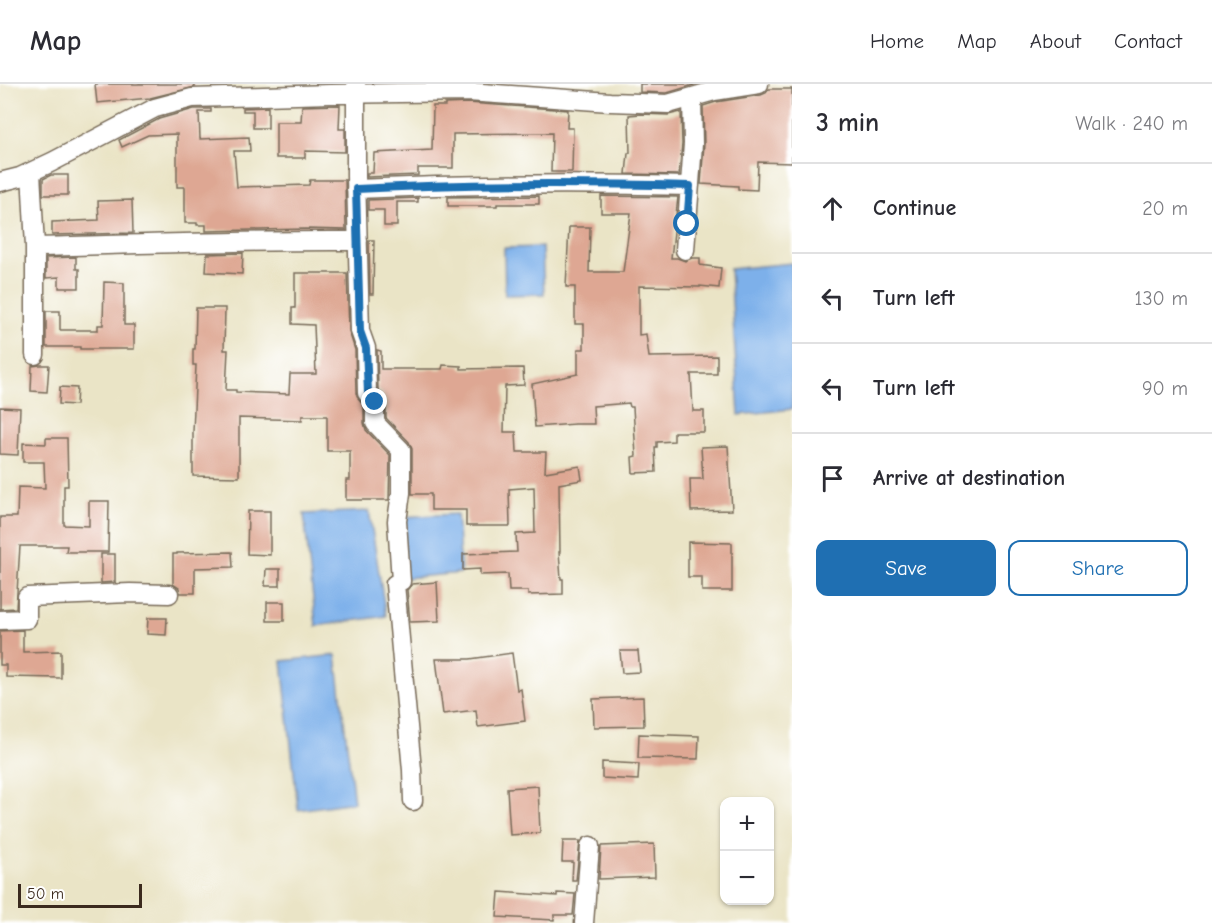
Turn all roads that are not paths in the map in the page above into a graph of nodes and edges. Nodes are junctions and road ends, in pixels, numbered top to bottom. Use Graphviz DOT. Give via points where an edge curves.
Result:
graph roads {
  1 [pos="759,84"];
  2 [pos="356,89"];
  3 [pos="692,98"];
  4 [pos="31,172"];
  5 [pos="0,182"];
  6 [pos="690,186"];
  7 [pos="356,189"];
  8 [pos="358,241"];
  9 [pos="35,248"];
  10 [pos="685,250"];
  11 [pos="35,355"];
  12 [pos="169,594"];
  13 [pos="0,620"];
  14 [pos="413,801"];
  15 [pos="590,846"];
  16 [pos="585,923"];
  1 -- 3 [label="street"];
  2 -- 3 [label="street" via="668,104"];
  2 -- 4 [label="street" via="192,98 155,108"];
  2 -- 7 [label="street"];
  3 -- 6 [label="street"];
  4 -- 5 [label="street"];
  4 -- 9 [label="street"];
  6 -- 7 [label="street" via="433,185"];
  6 -- 10 [label="street"];
  7 -- 8 [label="street"];
  8 -- 9 [label="street"];
  8 -- 14 [label="street" via="360,331 366,348 368,393 375,402 375,423 401,450 401,581 395,584"];
  9 -- 11 [label="street"];
  12 -- 13 [label="street" via="27,597 27,620"];
  15 -- 16 [label="street"];
}
